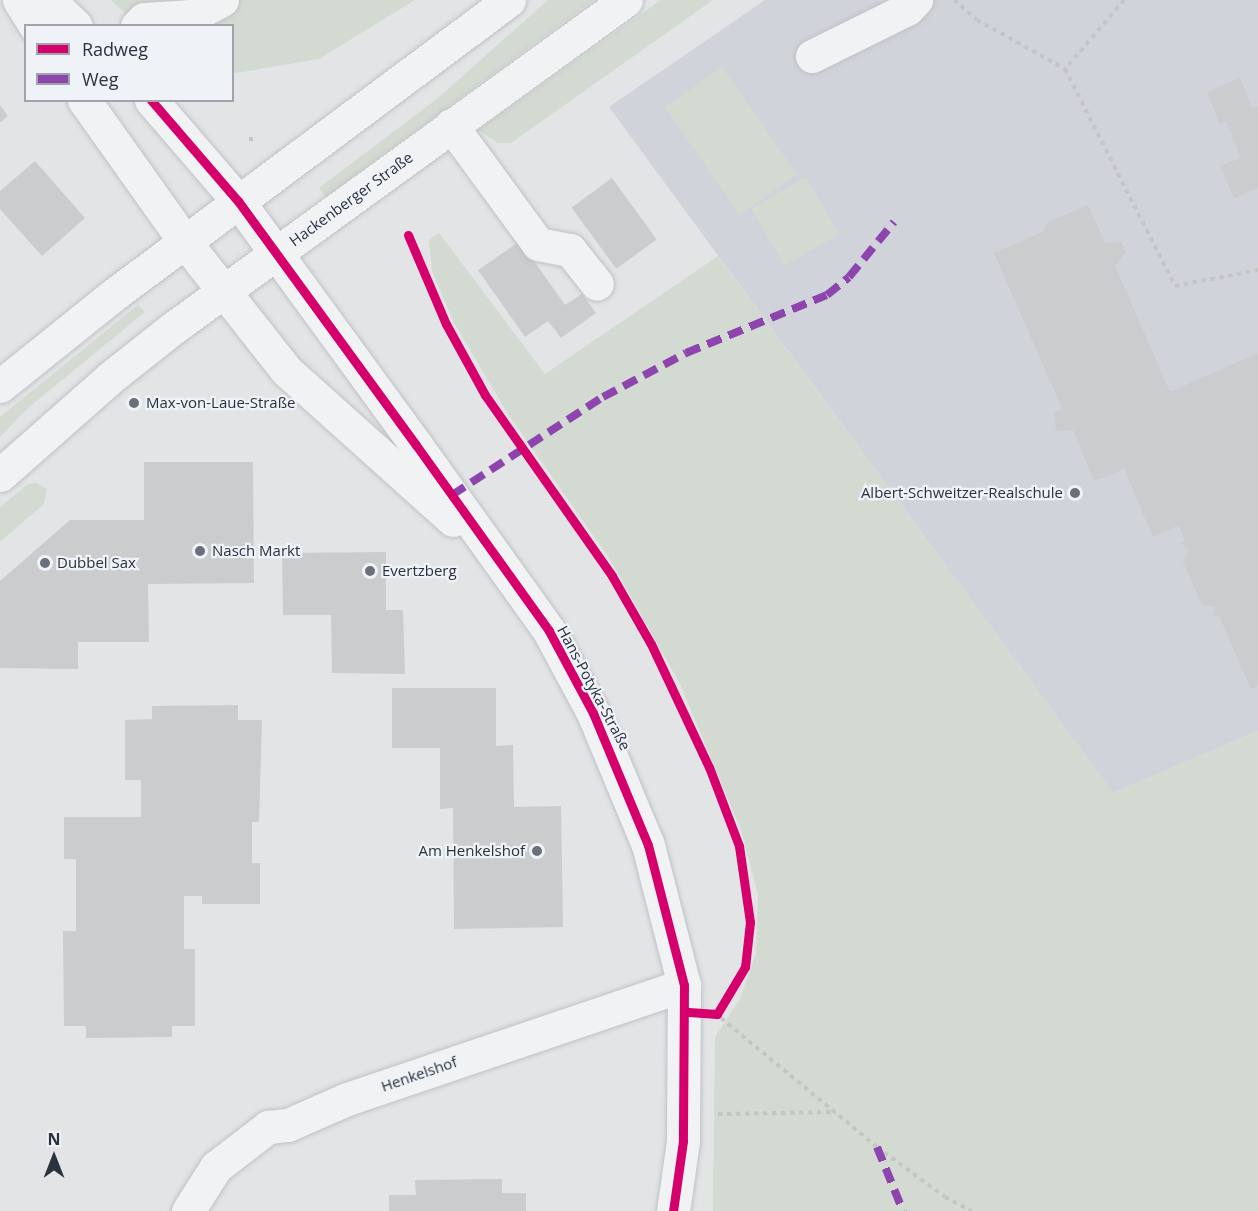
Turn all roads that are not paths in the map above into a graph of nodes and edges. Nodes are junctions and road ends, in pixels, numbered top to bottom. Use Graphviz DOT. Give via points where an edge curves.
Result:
graph roads {
  1 [pos="19,0"];
  2 [pos="49,0"];
  3 [pos="222,0"];
  4 [pos="509,0"];
  5 [pos="626,0"];
  6 [pos="916,0"];
  7 [pos="137,15"];
  8 [pos="34,24"];
  9 [pos="74,24"];
  10 [pos="812,56"];
  11 [pos="85,102"];
  12 [pos="153,102"];
  13 [pos="451,125"];
  14 [pos="238,201"];
  15 [pos="185,242"];
  16 [pos="276,254"];
  17 [pos="597,284"];
  18 [pos="226,290"];
  19 [pos="0,386"];
  20 [pos="0,475"];
  21 [pos="503,570"];
  22 [pos="685,998"];
  23 [pos="188,1211"];
  24 [pos="673,1211"];
  1 -- 8 [label="street"];
  2 -- 9 [label="street"];
  3 -- 7 [label="street" via="192,16"];
  4 -- 14 [label="street"];
  5 -- 13 [label="street, Hackenberger Straße"];
  6 -- 10 [label="street" via="907,9"];
  11 -- 15 [label="street"];
  12 -- 14 [label="street"];
  13 -- 16 [label="street, Hackenberger Straße"];
  13 -- 17 [label="street" via="538,244 570,250"];
  14 -- 15 [label="street"];
  14 -- 16 [label="street, Hans-Potyka-Straße"];
  15 -- 18 [label="street, Hans-Potyka-Straße"];
  15 -- 19 [label="street"];
  16 -- 18 [label="street, Hackenberger Straße"];
  16 -- 21 [label="street, Hans-Potyka-Straße"];
  18 -- 20 [label="street, Hackenberger Straße" via="111,376"];
  18 -- 21 [label="street, Hans-Potyka-Straße" via="287,371"];
  21 -- 22 [label="street, Hans-Potyka-Straße" via="549,631 622,774 673,928"];
  22 -- 23 [label="street, Henkelshof" via="358,1095 288,1125 268,1127 216,1167"];
  22 -- 24 [label="street, Hans-Potyka-Straße" via="684,1114"];
}
